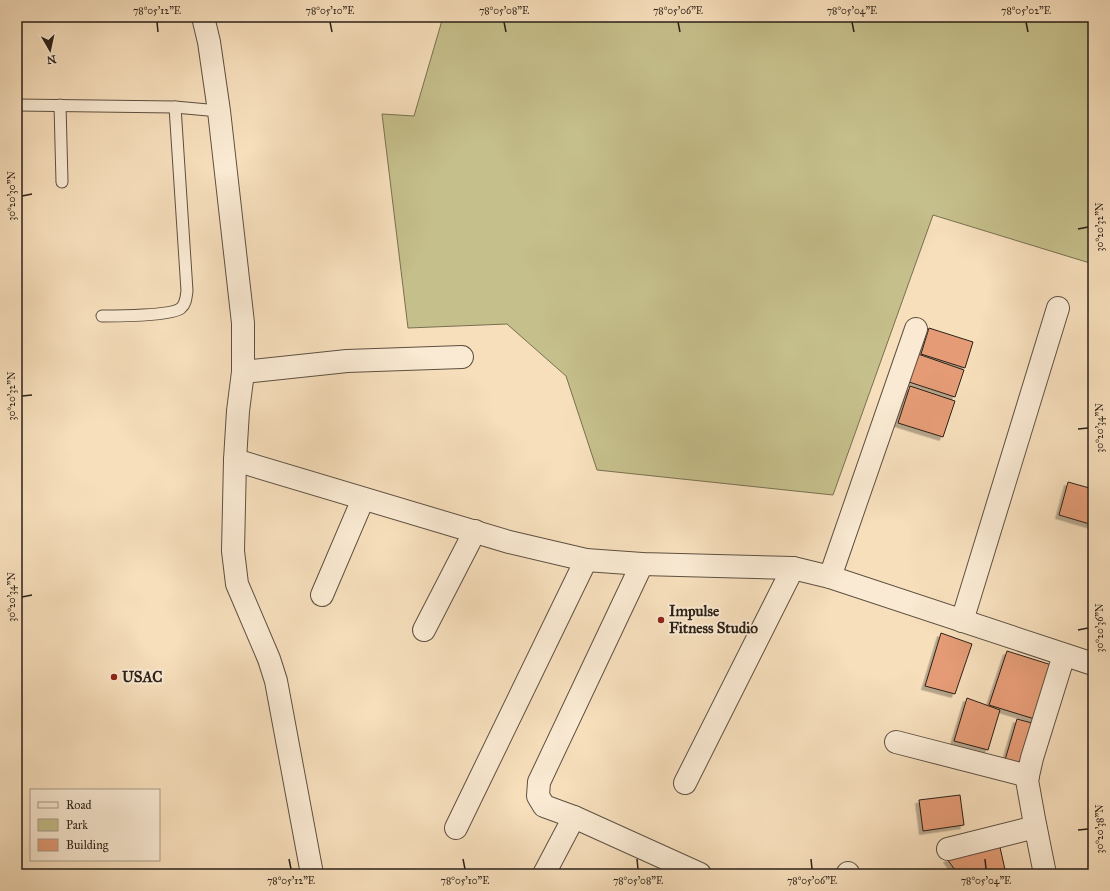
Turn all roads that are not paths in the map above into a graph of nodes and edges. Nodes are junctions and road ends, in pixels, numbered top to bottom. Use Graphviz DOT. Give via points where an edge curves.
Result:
graph roads {
  1 [pos="203,17"];
  2 [pos="17,105"];
  3 [pos="60,105"];
  4 [pos="175,107"];
  5 [pos="219,110"];
  6 [pos="62,182"];
  7 [pos="1058,308"];
  8 [pos="102,316"];
  9 [pos="916,329"];
  10 [pos="462,357"];
  11 [pos="243,372"];
  12 [pos="235,460"];
  13 [pos="363,499"];
  14 [pos="475,532"];
  15 [pos="586,560"];
  16 [pos="642,564"];
  17 [pos="793,568"];
  18 [pos="830,577"];
  19 [pos="322,595"];
  20 [pos="962,621"];
  21 [pos="424,630"];
  22 [pos="1064,655"];
  23 [pos="1093,663"];
  24 [pos="896,742"];
  25 [pos="1028,776"];
  26 [pos="684,783"];
  27 [pos="574,817"];
  28 [pos="1035,827"];
  29 [pos="456,828"];
  30 [pos="948,849"];
  31 [pos="312,874"];
  32 [pos="544,874"];
  33 [pos="700,874"];
  34 [pos="1045,874"];
  1 -- 5 [label="street"];
  2 -- 3 [label="lane"];
  3 -- 4 [label="lane"];
  3 -- 6 [label="lane"];
  4 -- 5 [label="lane"];
  4 -- 8 [label="lane" via="188,291 185,302 181,309 169,313"];
  5 -- 11 [label="street" via="243,324"];
  7 -- 20 [label="street"];
  9 -- 18 [label="street"];
  10 -- 11 [label="street" via="356,360"];
  11 -- 12 [label="street"];
  12 -- 13 [label="street"];
  12 -- 31 [label="street" via="233,551 237,584 276,681"];
  13 -- 14 [label="street"];
  13 -- 19 [label="street"];
  14 -- 15 [label="street"];
  14 -- 21 [label="street"];
  15 -- 16 [label="street"];
  15 -- 29 [label="street"];
  16 -- 17 [label="street"];
  16 -- 27 [label="street" via="539,782 538,796 544,806"];
  17 -- 18 [label="street"];
  17 -- 26 [label="street"];
  18 -- 20 [label="street"];
  20 -- 22 [label="street"];
  22 -- 23 [label="street"];
  22 -- 25 [label="street"];
  24 -- 25 [label="street"];
  25 -- 28 [label="street"];
  27 -- 32 [label="street"];
  27 -- 33 [label="street"];
  28 -- 30 [label="street"];
  28 -- 34 [label="street"];
}
